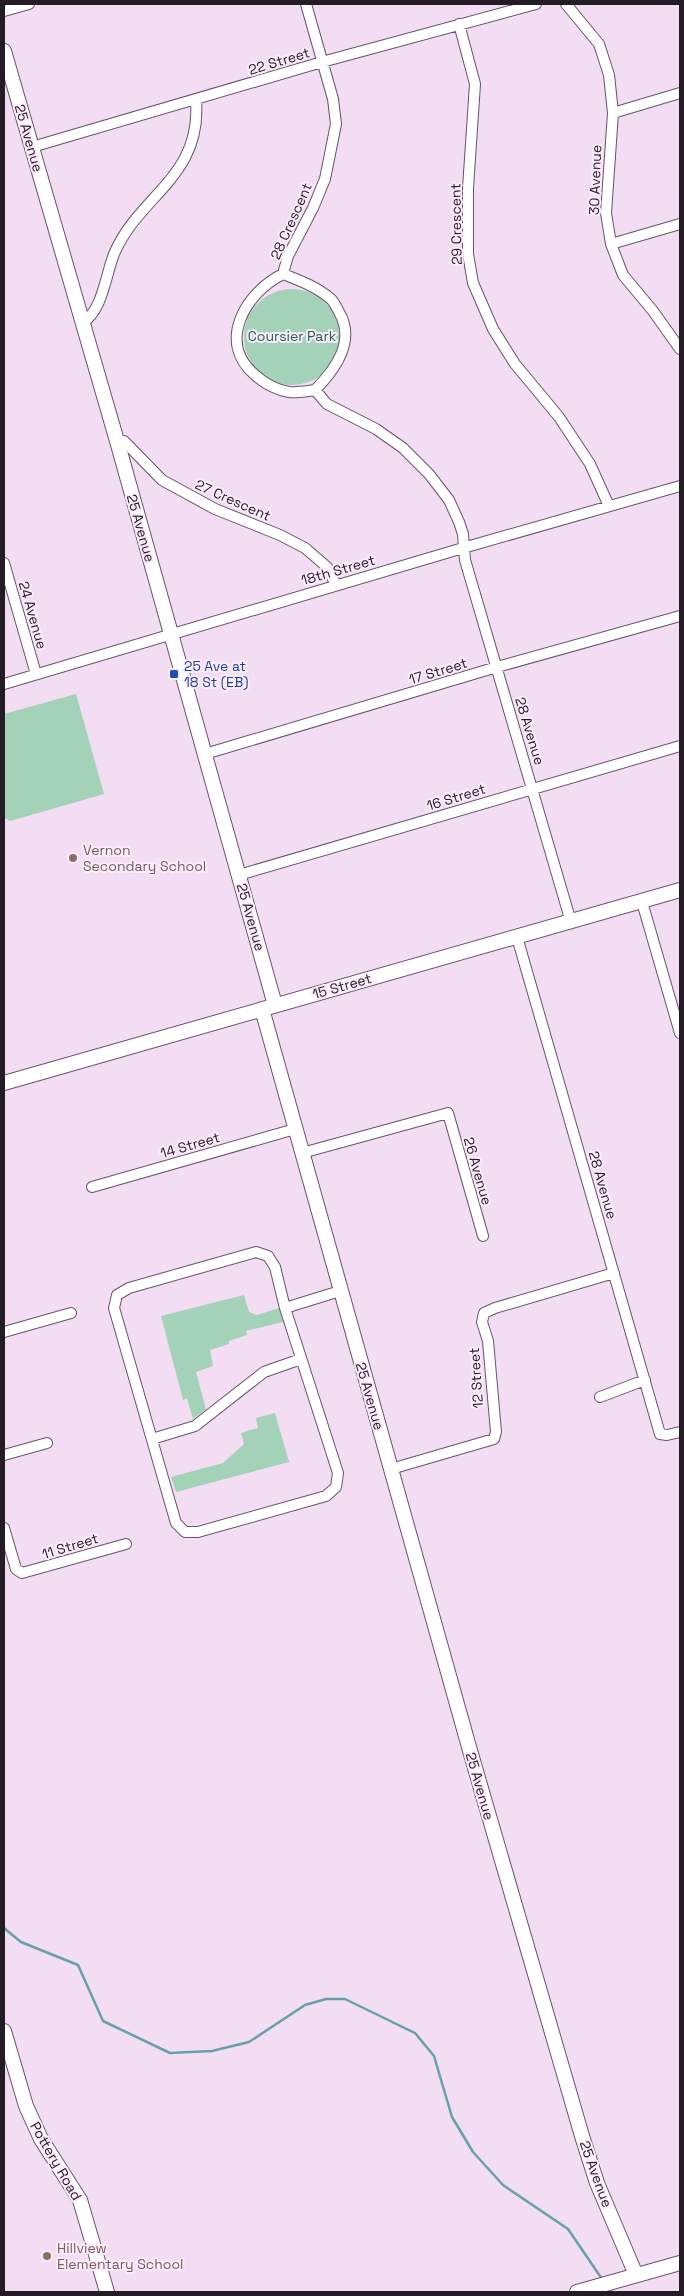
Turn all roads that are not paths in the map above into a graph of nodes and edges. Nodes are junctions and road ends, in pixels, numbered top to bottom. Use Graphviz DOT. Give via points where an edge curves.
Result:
graph roads {
  1 [pos="29,4"];
  2 [pos="306,4"];
  3 [pos="536,4"];
  4 [pos="566,4"];
  5 [pos="4,11"];
  6 [pos="459,24"];
  7 [pos="4,51"];
  8 [pos="322,62"];
  9 [pos="680,94"];
  10 [pos="196,101"];
  11 [pos="613,113"];
  12 [pos="32,147"];
  13 [pos="680,224"];
  14 [pos="611,244"];
  15 [pos="283,274"];
  16 [pos="83,322"];
  17 [pos="680,350"];
  18 [pos="316,390"];
  19 [pos="117,441"];
  20 [pos="680,486"];
  21 [pos="609,506"];
  22 [pos="462,548"];
  23 [pos="4,563"];
  24 [pos="336,585"];
  25 [pos="680,616"];
  26 [pos="171,634"];
  27 [pos="496,667"];
  28 [pos="36,674"];
  29 [pos="4,684"];
  30 [pos="680,746"];
  31 [pos="205,754"];
  32 [pos="533,788"];
  33 [pos="239,875"];
  34 [pos="680,890"];
  35 [pos="642,902"];
  36 [pos="570,922"];
  37 [pos="518,937"];
  38 [pos="269,1007"];
  39 [pos="680,1032"];
  40 [pos="4,1083"];
  41 [pos="295,1129"];
  42 [pos="302,1153"];
  43 [pos="92,1187"];
  44 [pos="483,1236"];
  45 [pos="614,1273"];
  46 [pos="340,1291"];
  47 [pos="285,1308"];
  48 [pos="71,1312"];
  49 [pos="4,1332"];
  50 [pos="301,1359"];
  51 [pos="645,1380"];
  52 [pos="600,1397"];
  53 [pos="680,1432"];
  54 [pos="152,1439"];
  55 [pos="47,1443"];
  56 [pos="4,1455"];
  57 [pos="390,1469"];
  58 [pos="4,1528"];
  59 [pos="126,1544"];
  60 [pos="4,2031"];
  61 [pos="680,2263"];
  62 [pos="636,2275"];
  63 [pos="107,2292"];
  64 [pos="577,2292"];
  1 -- 5 [label="street"];
  2 -- 8 [label="street"];
  3 -- 6 [label="street, 22 Street"];
  4 -- 11 [label="street, 30 Avenue" via="600,44 609,75"];
  6 -- 8 [label="street, 22 Street"];
  6 -- 21 [label="street, 29 Crescent" via="475,84 468,188 468,254 473,283 493,329 515,364 559,417 585,456"];
  7 -- 12 [label="street, 25 Avenue"];
  8 -- 10 [label="street, 22 Street"];
  8 -- 15 [label="street, 28 Crescent" via="334,99 336,124 332,150 325,179 288,256"];
  9 -- 11 [label="street"];
  10 -- 12 [label="street, 22 Street"];
  10 -- 16 [label="street" via="192,144 177,172 133,223 114,253 95,312"];
  11 -- 14 [label="street, 30 Avenue" via="606,213"];
  12 -- 16 [label="street, 25 Avenue"];
  13 -- 14 [label="street"];
  14 -- 17 [label="street, 30 Avenue" via="623,275"];
  15 -- 18 [label="street, 28 Crescent" via="310,284 332,300 342,318 346,336 342,354 332,374"];
  15 -- 18 [label="street, 28 Crescent" via="268,281 242,314 236,333 237,350 247,368 264,382 289,392"];
  16 -- 19 [label="street, 25 Avenue"];
  18 -- 22 [label="street" via="327,404 376,429 403,448 429,474 449,500 463,534"];
  19 -- 24 [label="street, 27 Crescent" via="124,441 162,480 189,496 305,548 327,567"];
  19 -- 26 [label="street, 25 Avenue"];
  20 -- 21 [label="street, 18th Street"];
  21 -- 22 [label="street, 18th Street"];
  22 -- 24 [label="street, 18th Street"];
  22 -- 27 [label="street, 28 Avenue"];
  23 -- 28 [label="street, 24 Avenue"];
  24 -- 26 [label="street, 18th Street"];
  25 -- 27 [label="street, 17 Street"];
  26 -- 28 [label="street, 18th Street"];
  26 -- 31 [label="street, 25 Avenue"];
  27 -- 31 [label="street, 17 Street"];
  27 -- 32 [label="street, 28 Avenue"];
  28 -- 29 [label="street, 18th Street"];
  30 -- 32 [label="street, 16 Street"];
  31 -- 33 [label="street, 25 Avenue"];
  32 -- 33 [label="street, 16 Street"];
  32 -- 36 [label="street, 28 Avenue"];
  33 -- 38 [label="street, 25 Avenue"];
  34 -- 35 [label="street, 15 Street"];
  35 -- 36 [label="street, 15 Street"];
  35 -- 39 [label="street"];
  36 -- 37 [label="street, 15 Street"];
  37 -- 38 [label="street, 15 Street"];
  37 -- 45 [label="street, 28 Avenue"];
  38 -- 40 [label="street, 15 Street"];
  38 -- 41 [label="street, 25 Avenue"];
  41 -- 42 [label="street, 25 Avenue"];
  41 -- 43 [label="street, 14 Street"];
  42 -- 44 [label="street, 26 Avenue" via="448,1113"];
  42 -- 46 [label="street, 25 Avenue"];
  45 -- 51 [label="street, 28 Avenue"];
  45 -- 57 [label="street, 12 Street" via="484,1313 482,1322 488,1341 494,1439"];
  46 -- 47 [label="street"];
  46 -- 57 [label="street, 25 Avenue"];
  47 -- 50 [label="street"];
  47 -- 54 [label="street" via="275,1267 268,1256 256,1252 129,1288 117,1295 114,1308"];
  48 -- 49 [label="street"];
  50 -- 54 [label="street" via="264,1372 195,1426"];
  50 -- 54 [label="street" via="338,1473 336,1487 326,1496 198,1532 185,1532 176,1523"];
  51 -- 52 [label="street"];
  51 -- 53 [label="street, 28 Avenue" via="660,1434"];
  55 -- 56 [label="street"];
  57 -- 62 [label="street, 25 Avenue" via="582,2136 597,2183"];
  58 -- 59 [label="street, 11 Street" via="16,1569 22,1573"];
  60 -- 63 [label="street, Pottery Road" via="26,2106 41,2139 80,2200"];
  61 -- 62 [label="street"];
  62 -- 64 [label="street"];
}
